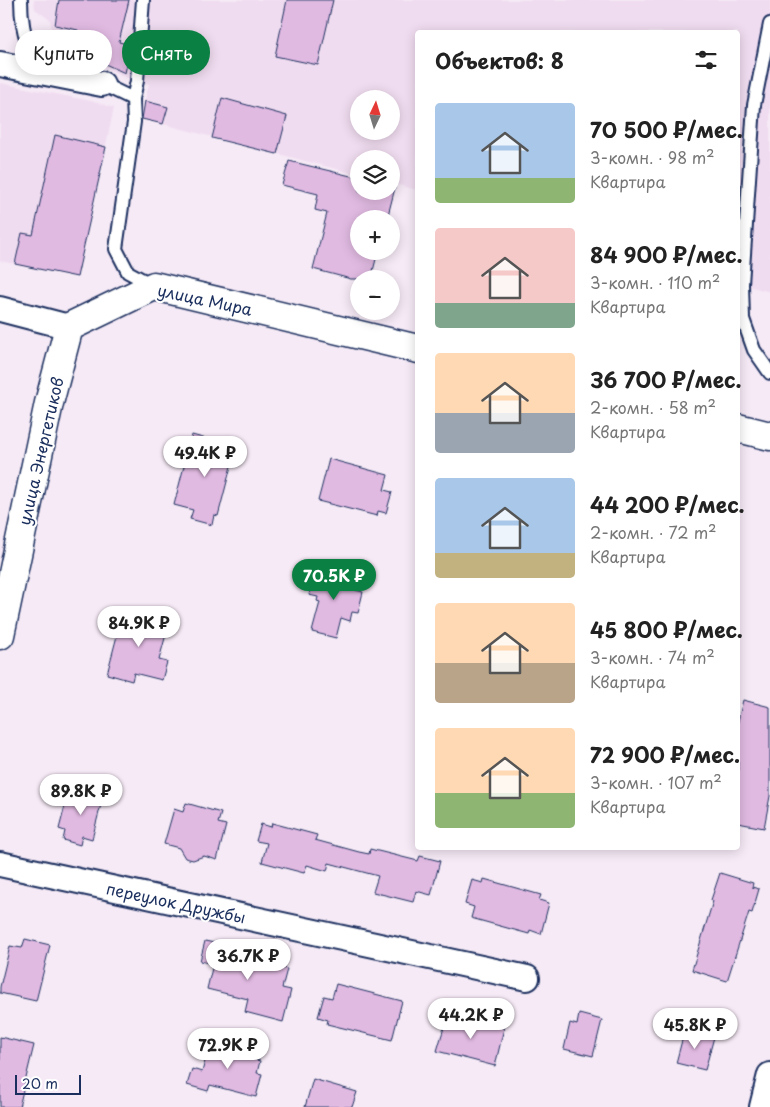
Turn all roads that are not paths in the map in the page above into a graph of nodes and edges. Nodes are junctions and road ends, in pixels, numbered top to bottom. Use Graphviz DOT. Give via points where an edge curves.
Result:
graph roads {
  1 [pos="21,0"];
  2 [pos="143,0"];
  3 [pos="770,24"];
  4 [pos="0,64"];
  5 [pos="102,84"];
  6 [pos="132,100"];
  7 [pos="154,286"];
  8 [pos="0,309"];
  9 [pos="69,327"];
  10 [pos="415,349"];
  11 [pos="770,373"];
  12 [pos="740,428"];
  13 [pos="770,436"];
  14 [pos="0,635"];
  15 [pos="0,864"];
  16 [pos="528,978"];
  17 [pos="770,1075"];
  18 [pos="762,1107"];
  1 -- 5 [label="lane" via="24,31 32,50"];
  2 -- 6 [label="lane" via="137,80"];
  3 -- 11 [label="lane" via="754,105 742,284 744,319 754,350"];
  4 -- 5 [label="street"];
  5 -- 6 [label="lane"];
  6 -- 7 [label="lane" via="134,122 116,249 128,272"];
  7 -- 9 [label="street, улица Мира"];
  7 -- 10 [label="street, улица Мира"];
  8 -- 9 [label="street"];
  9 -- 14 [label="street, улица Энергетиков" via="49,404"];
  12 -- 13 [label="street"];
  15 -- 16 [label="street, переулок Дружбы"];
  17 -- 18 [label="street"];
}
